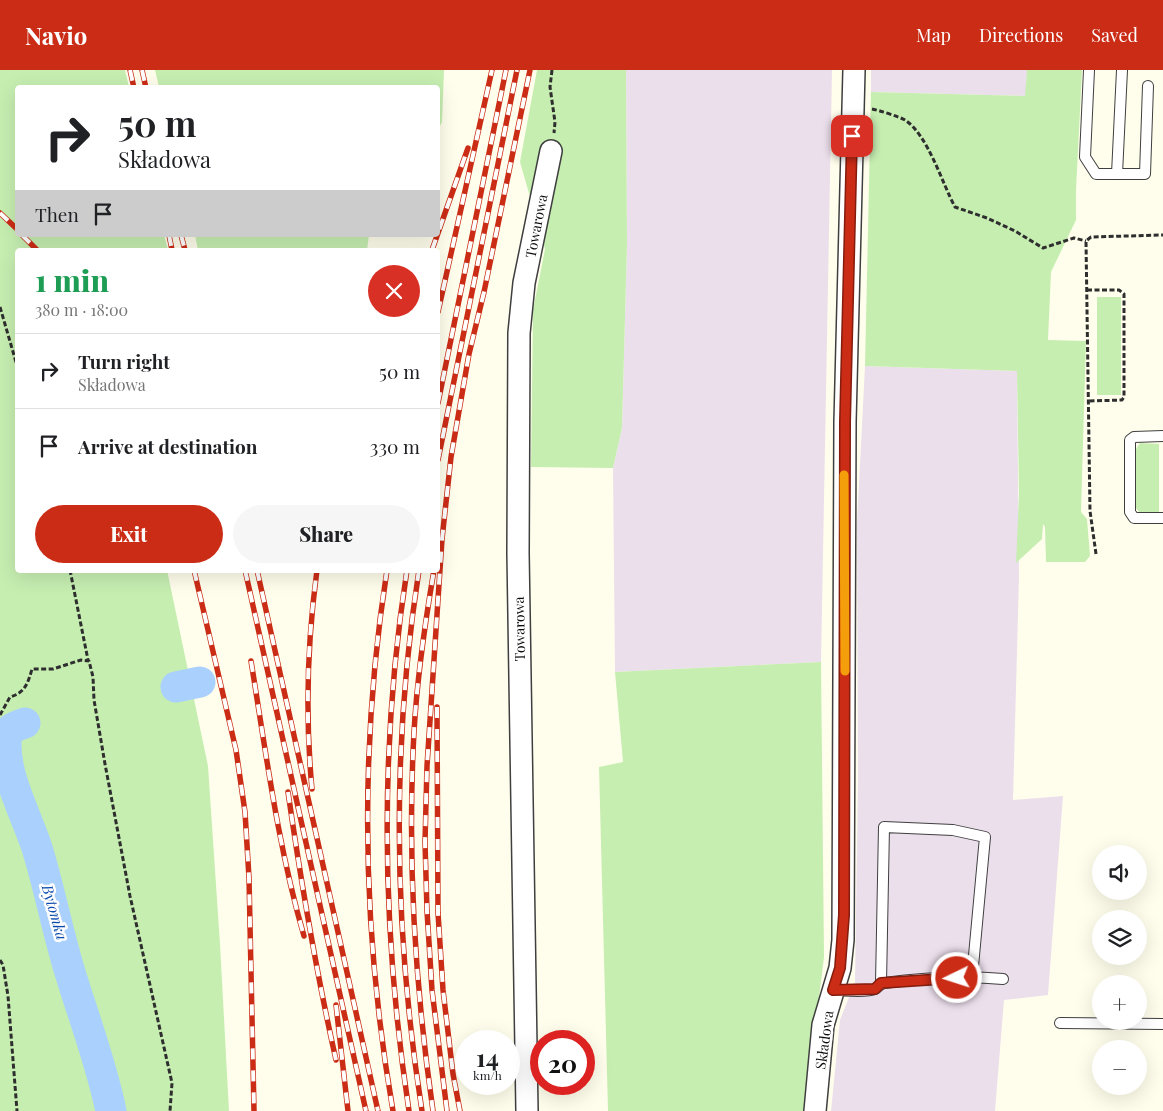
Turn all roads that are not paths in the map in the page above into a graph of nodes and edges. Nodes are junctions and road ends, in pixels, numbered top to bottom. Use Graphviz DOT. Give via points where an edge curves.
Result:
graph roads {
  1 [pos="854,70"];
  2 [pos="1089,70"];
  3 [pos="1122,70"];
  4 [pos="1148,86"];
  5 [pos="551,150"];
  6 [pos="1117,174"];
  7 [pos="1163,436"];
  8 [pos="1163,518"];
  9 [pos="972,977"];
  10 [pos="1003,979"];
  11 [pos="881,983"];
  12 [pos="833,990"];
  13 [pos="1060,1023"];
  14 [pos="1163,1024"];
  15 [pos="528,1111"];
  16 [pos="815,1111"];
  1 -- 12 [label="street, Składowa" via="844,431 844,915 840,968"];
  2 -- 6 [label="lane" via="1085,157 1096,174"];
  3 -- 6 [label="lane"];
  4 -- 6 [label="lane" via="1145,174"];
  5 -- 15 [label="street, Towarowa" via="524,283 519,333 518,553"];
  7 -- 8 [label="lane" via="1130,440 1130,512 1134,518"];
  9 -- 10 [label="lane"];
  9 -- 11 [label="lane"];
  9 -- 11 [label="lane" via="985,837 953,830 884,827"];
  11 -- 12 [label="lane" via="875,989"];
  12 -- 16 [label="street, Składowa" via="823,1025"];
  13 -- 14 [label="lane"];
}
